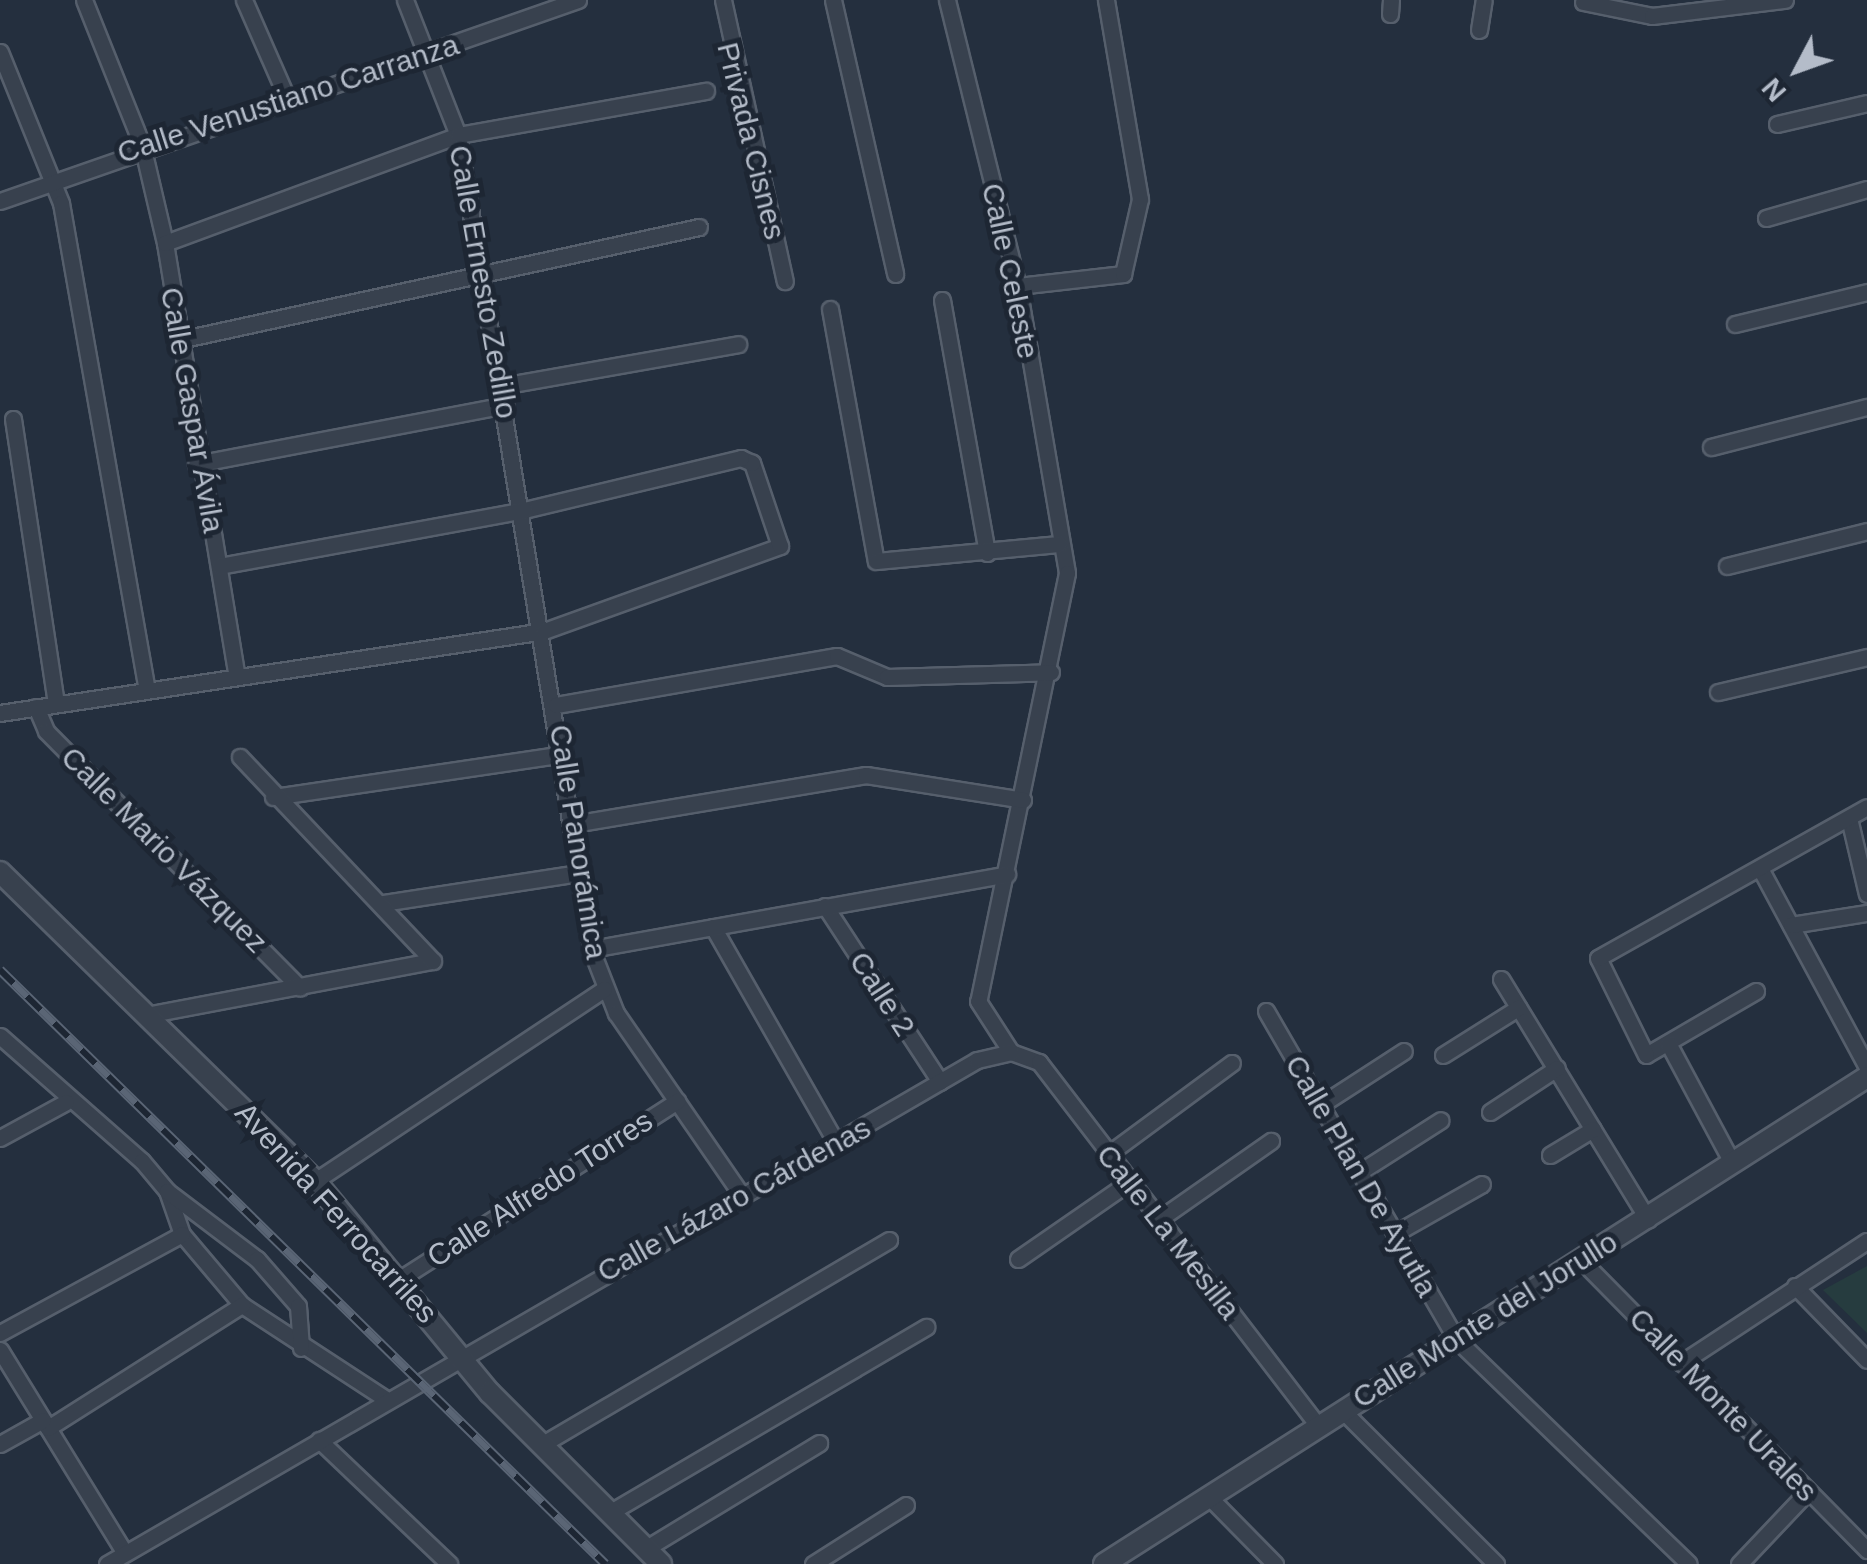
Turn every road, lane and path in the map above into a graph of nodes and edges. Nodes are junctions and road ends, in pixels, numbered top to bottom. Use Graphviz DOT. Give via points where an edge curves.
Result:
graph roads {
  1 [pos="84,0"];
  2 [pos="244,0"];
  3 [pos="406,0"];
  4 [pos="578,0"];
  5 [pos="723,0"];
  6 [pos="833,0"];
  7 [pos="947,0"];
  8 [pos="1106,0"];
  9 [pos="1484,0"];
  10 [pos="1785,0"];
  11 [pos="1583,1"];
  12 [pos="1580,20"];
  13 [pos="1479,30"];
  14 [pos="0,52"];
  15 [pos="429,57"];
  16 [pos="706,91"];
  17 [pos="288,100"];
  18 [pos="1867,103"];
  19 [pos="1777,124"];
  20 [pos="458,136"];
  21 [pos="142,145"];
  22 [pos="53,175"];
  23 [pos="1867,190"];
  24 [pos="0,200"];
  25 [pos="1766,218"];
  26 [pos="699,227"];
  27 [pos="164,244"];
  28 [pos="480,270"];
  29 [pos="895,274"];
  30 [pos="785,281"];
  31 [pos="1018,286"];
  32 [pos="1867,292"];
  33 [pos="942,300"];
  34 [pos="830,309"];
  35 [pos="1736,324"];
  36 [pos="178,340"];
  37 [pos="738,344"];
  38 [pos="501,386"];
  39 [pos="505,405"];
  40 [pos="1867,407"];
  41 [pos="13,419"];
  42 [pos="1711,447"];
  43 [pos="196,464"];
  44 [pos="525,510"];
  45 [pos="1867,532"];
  46 [pos="1059,544"];
  47 [pos="987,553"];
  48 [pos="220,566"];
  49 [pos="1727,566"];
  50 [pos="544,631"];
  51 [pos="1867,657"];
  52 [pos="1051,672"];
  53 [pos="237,676"];
  54 [pos="146,690"];
  55 [pos="1718,692"];
  56 [pos="56,704"];
  57 [pos="556,704"];
  58 [pos="36,707"];
  59 [pos="0,713"];
  60 [pos="564,754"];
  61 [pos="240,757"];
  62 [pos="273,797"];
  63 [pos="1023,800"];
  64 [pos="1867,807"];
  65 [pos="1849,818"];
  66 [pos="573,824"];
  67 [pos="1762,872"];
  68 [pos="580,873"];
  69 [pos="1007,874"];
  70 [pos="3,880"];
  71 [pos="1867,894"];
  72 [pos="383,903"];
  73 [pos="825,906"];
  74 [pos="1867,913"];
  75 [pos="1791,925"];
  76 [pos="713,927"];
  77 [pos="591,949"];
  78 [pos="1500,980"];
  79 [pos="300,988"];
  80 [pos="604,989"];
  81 [pos="1756,991"];
  82 [pos="1518,1008"];
  83 [pos="1266,1011"];
  84 [pos="146,1015"];
  85 [pos="0,1036"];
  86 [pos="1668,1043"];
  87 [pos="1404,1051"];
  88 [pos="1011,1052"];
  89 [pos="1443,1055"];
  90 [pos="1232,1064"];
  91 [pos="1867,1067"];
  92 [pos="1557,1068"];
  93 [pos="1867,1077"];
  94 [pos="940,1082"];
  95 [pos="677,1100"];
  96 [pos="66,1102"];
  97 [pos="1319,1106"];
  98 [pos="1490,1112"];
  99 [pos="1441,1120"];
  100 [pos="1594,1129"];
  101 [pos="0,1138"];
  102 [pos="1270,1142"];
  103 [pos="836,1144"];
  104 [pos="1107,1155"];
  105 [pos="1550,1155"];
  106 [pos="1733,1164"];
  107 [pos="1358,1173"];
  108 [pos="315,1181"];
  109 [pos="1128,1182"];
  110 [pos="1482,1184"];
  111 [pos="167,1191"];
  112 [pos="741,1194"];
  113 [pos="1158,1220"];
  114 [pos="1648,1220"];
  115 [pos="182,1234"];
  116 [pos="1394,1234"];
  117 [pos="889,1240"];
  118 [pos="1867,1241"];
  119 [pos="1018,1260"];
  120 [pos="1580,1260"];
  121 [pos="403,1277"];
  122 [pos="1794,1286"];
  123 [pos="242,1305"];
  124 [pos="926,1326"];
  125 [pos="0,1333"];
  126 [pos="1457,1340"];
  127 [pos="301,1348"];
  128 [pos="0,1350"];
  129 [pos="460,1357"];
  130 [pos="1867,1360"];
  131 [pos="1681,1362"];
  132 [pos="384,1398"];
  133 [pos="1342,1410"];
  134 [pos="46,1424"];
  135 [pos="1317,1424"];
  136 [pos="320,1440"];
  137 [pos="820,1443"];
  138 [pos="0,1444"];
  139 [pos="540,1445"];
  140 [pos="1807,1492"];
  141 [pos="1208,1497"];
  142 [pos="906,1505"];
  143 [pos="609,1513"];
  144 [pos="645,1548"];
  145 [pos="1867,1550"];
  146 [pos="125,1553"];
  147 [pos="107,1564"];
  148 [pos="450,1564"];
  149 [pos="661,1564"];
  150 [pos="813,1564"];
  151 [pos="1104,1564"];
  152 [pos="1276,1564"];
  153 [pos="1496,1564"];
  154 [pos="1689,1564"];
  155 [pos="1739,1564"];
  1 -- 21 [label="street, Calle Gaspar Ávila"];
  2 -- 17 [label="street"];
  3 -- 15 [label="street, Calle Ernesto Zedillo"];
  4 -- 15 [label="street, Calle Venustiano Carranza"];
  5 -- 30 [label="street, Privada Cisnes"];
  6 -- 29 [label="street"];
  7 -- 31 [label="street, Calle Celeste"];
  8 -- 31 [label="street" via="1140,199 1118,281"];
  9 -- 13 [label="street"];
  10 -- 11 [label="street" via="1652,16"];
  11 -- 12 [label="street"];
  14 -- 22 [label="street"];
  15 -- 17 [label="street, Calle Venustiano Carranza"];
  15 -- 20 [label="street, Calle Ernesto Zedillo"];
  16 -- 20 [label="street"];
  17 -- 21 [label="street, Calle Venustiano Carranza"];
  18 -- 19 [label="street"];
  20 -- 27 [label="street"];
  20 -- 28 [label="street, Calle Ernesto Zedillo"];
  21 -- 22 [label="street, Calle Venustiano Carranza"];
  21 -- 27 [label="street, Calle Gaspar Ávila"];
  22 -- 24 [label="street, Calle Venustiano Carranza"];
  22 -- 54 [label="street"];
  23 -- 25 [label="street"];
  26 -- 28 [label="street"];
  27 -- 36 [label="street, Calle Gaspar Ávila"];
  28 -- 36 [label="street"];
  28 -- 38 [label="street, Calle Ernesto Zedillo"];
  31 -- 46 [label="street, Calle Celeste"];
  32 -- 35 [label="street"];
  33 -- 47 [label="street"];
  34 -- 47 [label="street" via="876,562"];
  36 -- 43 [label="street, Calle Gaspar Ávila"];
  37 -- 38 [label="street"];
  38 -- 39 [label="street, Calle Ernesto Zedillo"];
  39 -- 43 [label="street"];
  39 -- 44 [label="street, Calle Ernesto Zedillo"];
  40 -- 42 [label="street"];
  41 -- 56 [label="street, Calle Mario Vázquez"];
  43 -- 48 [label="street, Calle Gaspar Ávila"];
  44 -- 48 [label="street"];
  44 -- 50 [label="street, Calle Panorámica"];
  44 -- 50 [label="street" via="752,463 780,546"];
  45 -- 49 [label="street"];
  46 -- 47 [label="street"];
  46 -- 52 [label="street, Calle Celeste" via="1067,573"];
  48 -- 53 [label="street, Calle Gaspar Ávila"];
  50 -- 53 [label="street"];
  50 -- 57 [label="street, Calle Panorámica"];
  51 -- 55 [label="street"];
  52 -- 57 [label="street" via="887,677 837,656"];
  52 -- 63 [label="street, Calle Celeste"];
  53 -- 54 [label="street"];
  54 -- 56 [label="street"];
  56 -- 58 [label="street"];
  57 -- 60 [label="street, Calle Panorámica"];
  58 -- 59 [label="street"];
  58 -- 79 [label="street, Calle Mario Vázquez" via="46,731"];
  60 -- 62 [label="street"];
  60 -- 66 [label="street, Calle Panorámica"];
  61 -- 62 [label="street"];
  62 -- 72 [label="street"];
  63 -- 66 [label="street" via="866,775"];
  63 -- 69 [label="street, Calle Celeste"];
  64 -- 65 [label="street"];
  65 -- 67 [label="street"];
  65 -- 71 [label="street"];
  66 -- 68 [label="street, Calle Panorámica"];
  67 -- 75 [label="street"];
  67 -- 86 [label="street" via="1598,958 1641,1052"];
  68 -- 72 [label="street"];
  68 -- 77 [label="street, Calle Panorámica"];
  69 -- 73 [label="street"];
  69 -- 88 [label="street, Calle Celeste" via="987,923 978,1000"];
  70 -- 84 [label="street, Avenida Ferrocarriles"];
  72 -- 79 [label="street" via="432,954 429,966"];
  73 -- 76 [label="street"];
  73 -- 94 [label="street, Calle 2"];
  74 -- 75 [label="street"];
  75 -- 91 [label="street"];
  76 -- 77 [label="street"];
  76 -- 103 [label="street"];
  77 -- 80 [label="street, Calle Panorámica"];
  78 -- 82 [label="street"];
  79 -- 84 [label="street"];
  80 -- 95 [label="street, Calle Panorámica"];
  80 -- 108 [label="street"];
  81 -- 86 [label="street"];
  82 -- 89 [label="street"];
  82 -- 92 [label="street"];
  83 -- 97 [label="street, Calle Plan De Ayutla"];
  84 -- 108 [label="street, Avenida Ferrocarriles"];
  85 -- 96 [label="street"];
  86 -- 106 [label="street"];
  87 -- 97 [label="street"];
  88 -- 94 [label="street, Calle Lázaro Cárdenas"];
  88 -- 104 [label="street, Calle La Mesilla" via="1038,1062"];
  90 -- 104 [label="street"];
  92 -- 98 [label="street"];
  92 -- 100 [label="street"];
  93 -- 106 [label="street, Calle Monte del Jorullo"];
  94 -- 103 [label="street, Calle Lázaro Cárdenas"];
  95 -- 112 [label="street, Calle Panorámica"];
  95 -- 121 [label="street, Calle Alfredo Torres"];
  96 -- 101 [label="street"];
  96 -- 111 [label="street"];
  97 -- 107 [label="street, Calle Plan De Ayutla"];
  99 -- 107 [label="street"];
  100 -- 105 [label="street"];
  100 -- 114 [label="street"];
  102 -- 113 [label="street"];
  103 -- 112 [label="street, Calle Lázaro Cárdenas"];
  104 -- 109 [label="street, Calle La Mesilla"];
  106 -- 114 [label="street, Calle Monte del Jorullo"];
  107 -- 116 [label="street, Calle Plan De Ayutla"];
  108 -- 121 [label="street, Avenida Ferrocarriles"];
  109 -- 113 [label="street, Calle La Mesilla"];
  109 -- 119 [label="street"];
  110 -- 116 [label="street"];
  111 -- 115 [label="street"];
  111 -- 127 [label="street" via="268,1270 298,1306"];
  112 -- 129 [label="street, Calle Lázaro Cárdenas"];
  113 -- 135 [label="street, Calle La Mesilla"];
  114 -- 120 [label="street, Calle Monte del Jorullo"];
  115 -- 123 [label="street"];
  115 -- 125 [label="street"];
  116 -- 126 [label="street, Calle Plan De Ayutla"];
  117 -- 139 [label="street"];
  118 -- 122 [label="street"];
  120 -- 126 [label="street, Calle Monte del Jorullo"];
  120 -- 131 [label="street, Calle Monte Urales"];
  121 -- 129 [label="street, Avenida Ferrocarriles"];
  122 -- 130 [label="street"];
  122 -- 131 [label="street"];
  123 -- 127 [label="street"];
  123 -- 134 [label="street"];
  124 -- 143 [label="street"];
  126 -- 133 [label="street, Calle Monte del Jorullo"];
  126 -- 154 [label="street, Calle Plan De Ayutla"];
  127 -- 132 [label="street"];
  128 -- 134 [label="street"];
  129 -- 132 [label="street, Calle Lázaro Cárdenas"];
  129 -- 139 [label="street, Avenida Ferrocarriles"];
  131 -- 140 [label="street, Calle Monte Urales"];
  132 -- 136 [label="street, Calle Lázaro Cárdenas"];
  133 -- 135 [label="street, Calle Monte del Jorullo"];
  133 -- 153 [label="street"];
  134 -- 138 [label="street"];
  134 -- 146 [label="street"];
  135 -- 141 [label="street, Calle Monte del Jorullo"];
  136 -- 146 [label="street, Calle Lázaro Cárdenas"];
  136 -- 148 [label="street"];
  137 -- 144 [label="street"];
  139 -- 143 [label="street, Avenida Ferrocarriles"];
  140 -- 145 [label="street, Calle Monte Urales"];
  140 -- 155 [label="street"];
  141 -- 151 [label="street, Calle Monte del Jorullo"];
  141 -- 152 [label="street"];
  142 -- 150 [label="street"];
  143 -- 144 [label="street, Avenida Ferrocarriles"];
  144 -- 149 [label="street, Avenida Ferrocarriles"];
  146 -- 147 [label="street, Calle Lázaro Cárdenas"];
}
